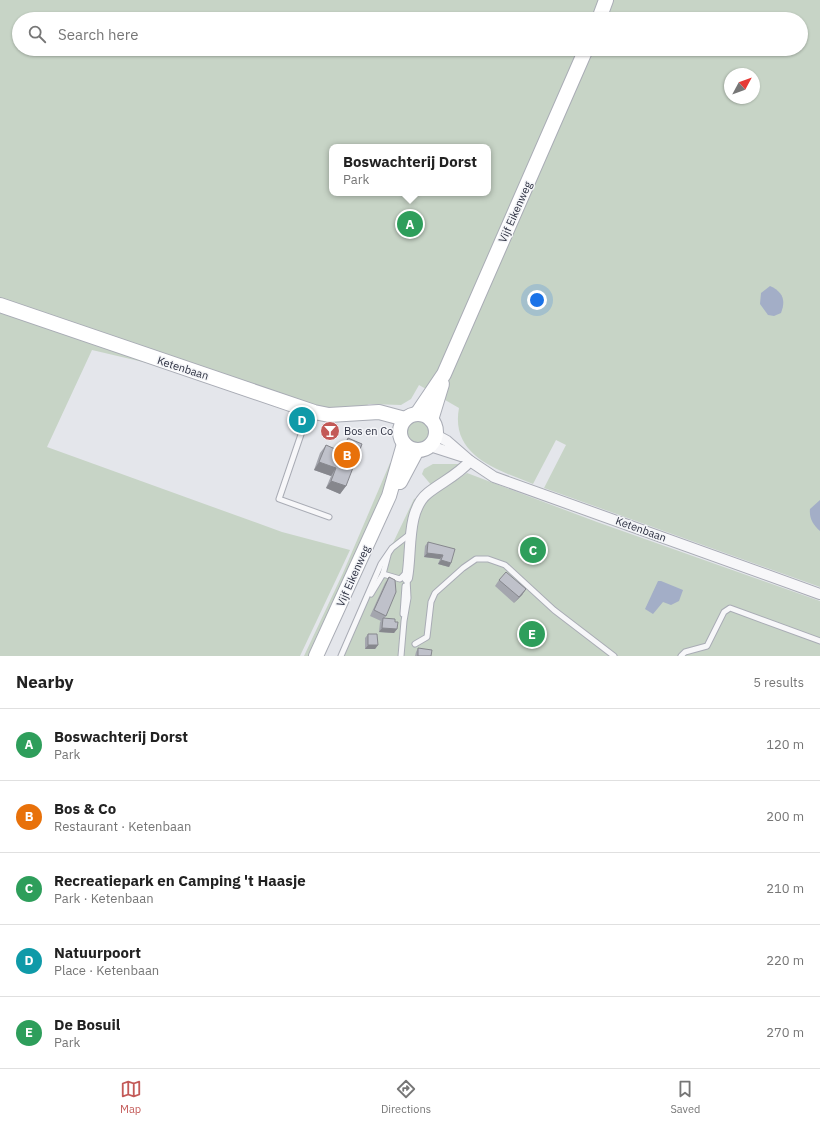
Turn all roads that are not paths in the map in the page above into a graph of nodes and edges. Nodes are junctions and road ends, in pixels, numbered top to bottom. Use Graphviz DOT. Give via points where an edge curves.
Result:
graph roads {
  1 [pos="606,0"];
  2 [pos="602,12"];
  3 [pos="583,56"];
  4 [pos="0,305"];
  5 [pos="444,374"];
  6 [pos="309,410"];
  7 [pos="431,420"];
  8 [pos="406,427"];
  9 [pos="427,444"];
  10 [pos="467,460"];
  11 [pos="389,496"];
  12 [pos="329,517"];
  13 [pos="411,533"];
  14 [pos="388,554"];
  15 [pos="383,574"];
  16 [pos="408,574"];
  17 [pos="820,594"];
  18 [pos="368,598"];
  19 [pos="820,641"];
  20 [pos="416,644"];
  21 [pos="316,656"];
  22 [pos="341,656"];
  23 [pos="401,656"];
  24 [pos="614,656"];
  25 [pos="681,656"];
  1 -- 2 [label="main road"];
  3 -- 5 [label="main road, Vijf Eikenweg"];
  4 -- 6 [label="main road, Ketenbaan"];
  5 -- 7 [label="main road, Vijf Eikenweg"];
  5 -- 8 [label="main road, Vijf Eikenweg"];
  6 -- 8 [label="main road, Ketenbaan" via="329,415 384,413"];
  6 -- 12 [label="lane" via="279,499"];
  7 -- 8 [label="main road" via="425,415"];
  7 -- 9 [label="main road" via="435,427"];
  8 -- 9 [label="main road"];
  8 -- 11 [label="main road, Vijf Eikenweg"];
  9 -- 10 [label="street, Ketenbaan"];
  9 -- 11 [label="main road, Vijf Eikenweg"];
  10 -- 13 [label="street" via="457,474 423,498 415,514"];
  10 -- 17 [label="street, Ketenbaan" via="494,477"];
  11 -- 21 [label="main road, Vijf Eikenweg"];
  13 -- 14 [label="lane"];
  13 -- 16 [label="street"];
  14 -- 15 [label="lane"];
  14 -- 18 [label="lane" via="376,575"];
  15 -- 16 [label="lane" via="400,579"];
  15 -- 18 [label="lane"];
  16 -- 23 [label="lane" via="403,599"];
  18 -- 22 [label="lane"];
  19 -- 25 [label="lane" via="730,608 724,612 707,646 685,652"];
  20 -- 24 [label="lane" via="427,637 434,593 463,568 476,560 488,559 504,565 554,610"];
}
